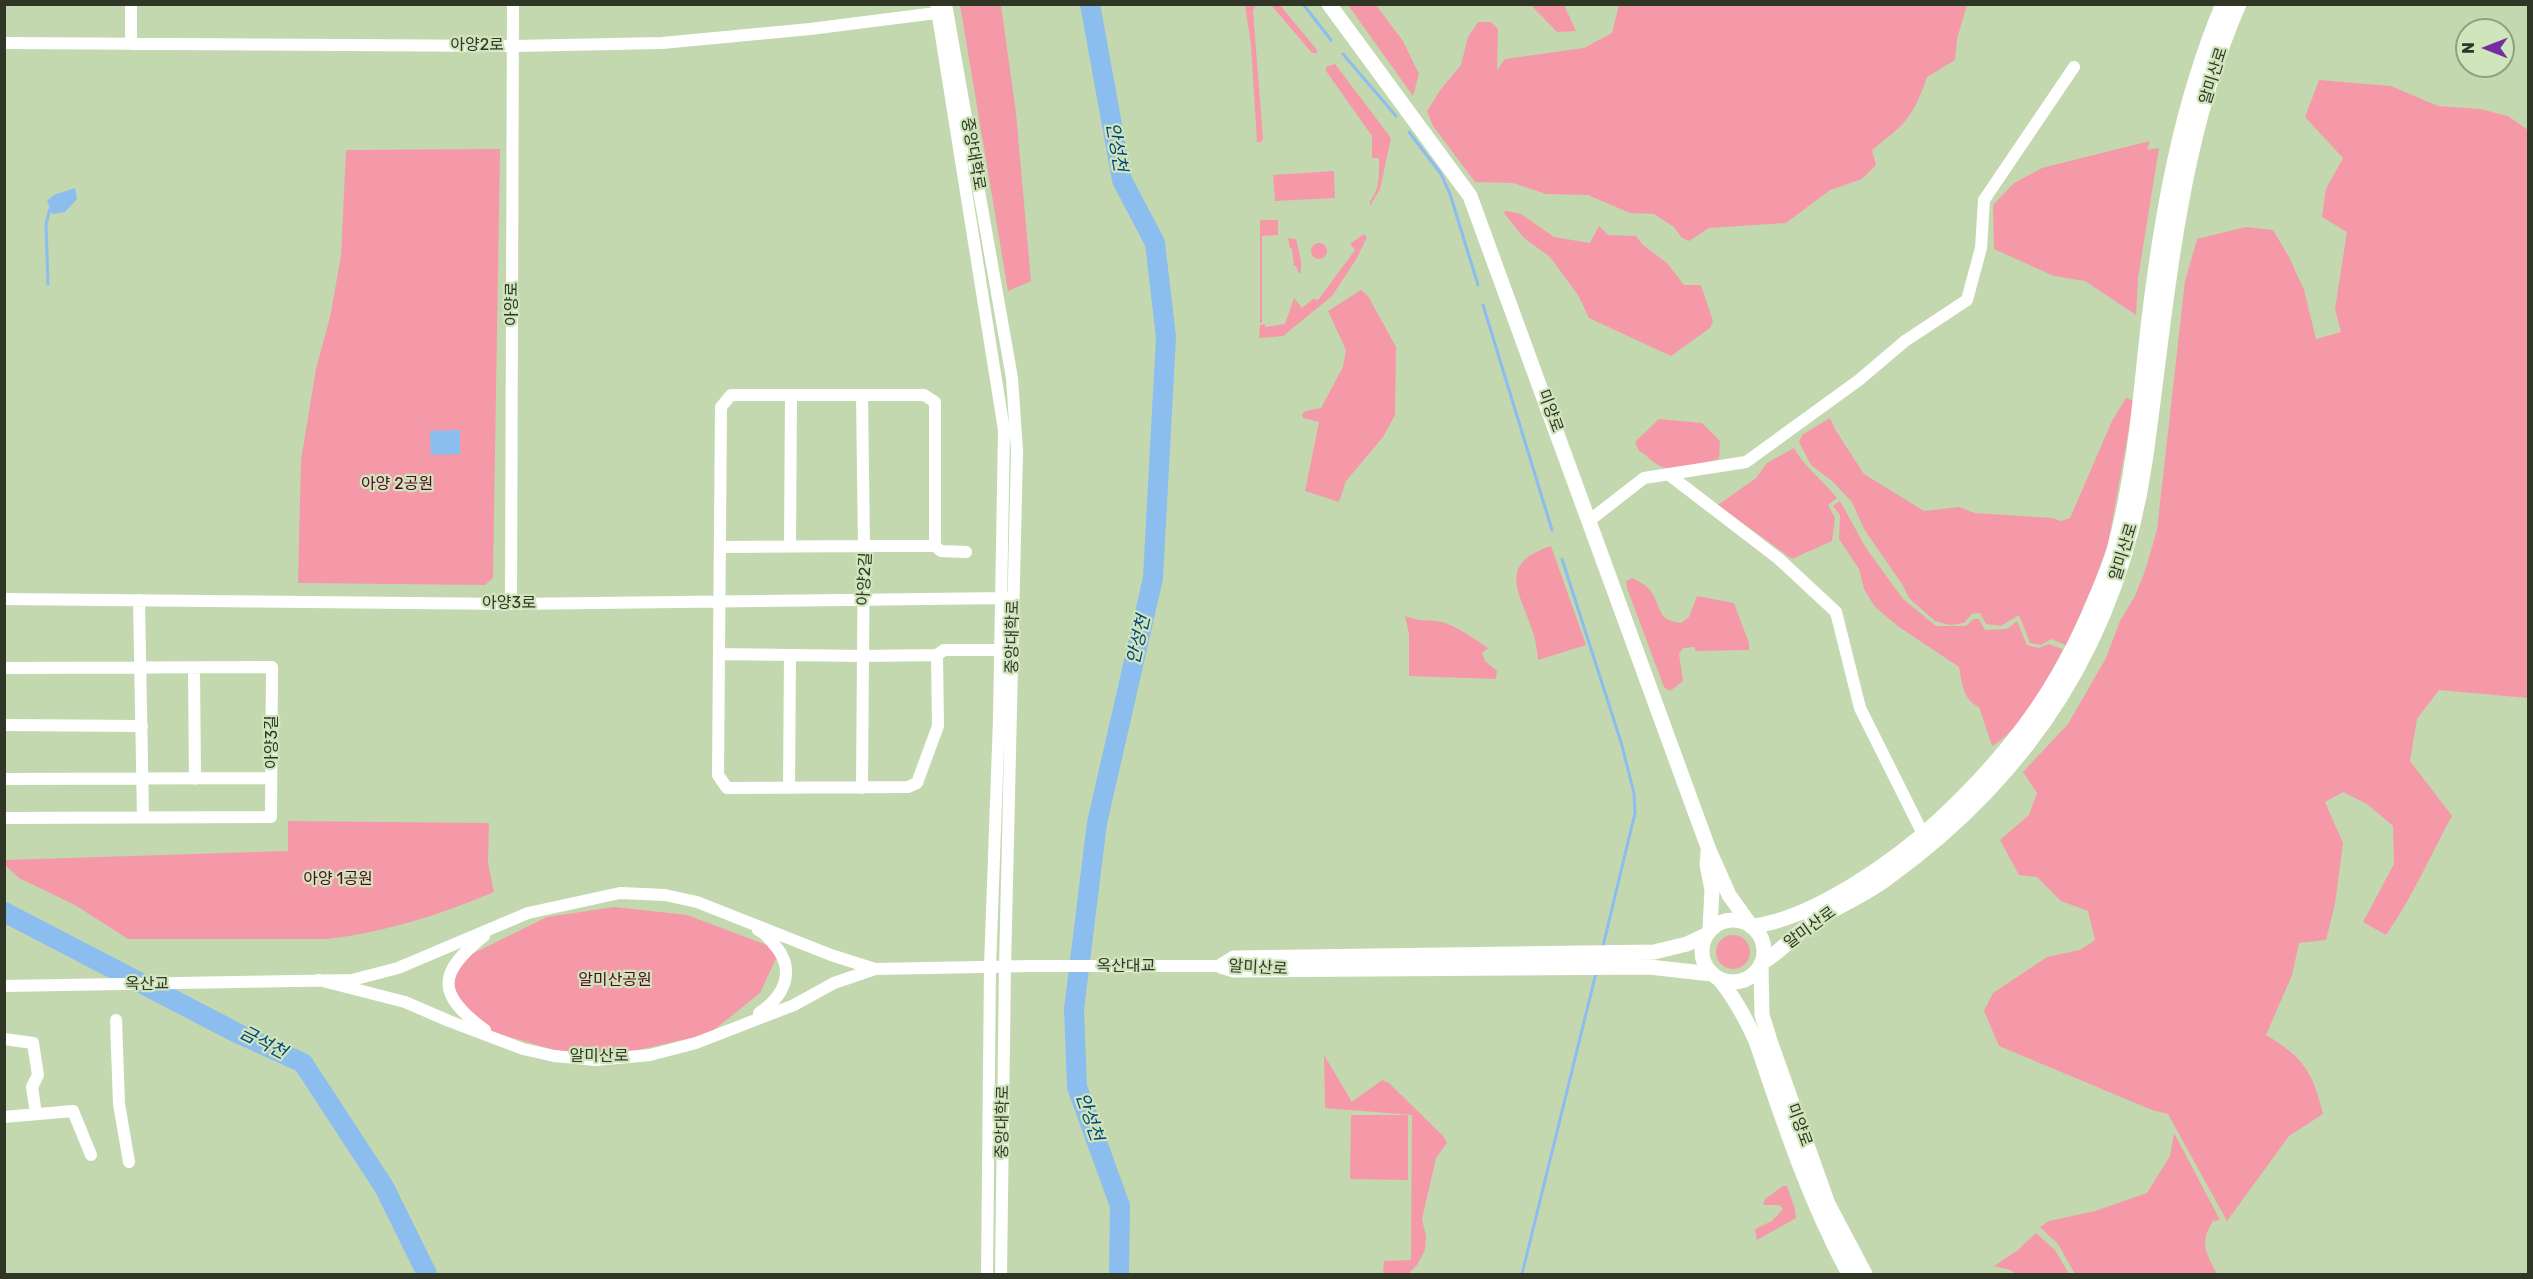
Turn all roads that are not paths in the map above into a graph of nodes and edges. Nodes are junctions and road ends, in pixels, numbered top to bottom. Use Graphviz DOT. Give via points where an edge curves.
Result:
graph roads {
  1 [pos="131,4"];
  2 [pos="513,4"];
  3 [pos="1329,4"];
  4 [pos="2223,4"];
  5 [pos="2238,4"];
  6 [pos="942,8"];
  7 [pos="4,43"];
  8 [pos="131,44"];
  9 [pos="514,46"];
  10 [pos="2074,67"];
  11 [pos="791,395"];
  12 [pos="862,395"];
  13 [pos="1668,474"];
  14 [pos="1590,520"];
  15 [pos="790,546"];
  16 [pos="864,546"];
  17 [pos="935,546"];
  18 [pos="720,547"];
  19 [pos="966,552"];
  20 [pos="1007,598"];
  21 [pos="4,599"];
  22 [pos="139,600"];
  23 [pos="863,600"];
  24 [pos="720,601"];
  25 [pos="511,603"];
  26 [pos="1000,650"];
  27 [pos="719,654"];
  28 [pos="790,655"];
  29 [pos="937,655"];
  30 [pos="863,656"];
  31 [pos="4,668"];
  32 [pos="141,668"];
  33 [pos="194,668"];
  34 [pos="4,724"];
  35 [pos="142,726"];
  36 [pos="271,778"];
  37 [pos="4,779"];
  38 [pos="142,779"];
  39 [pos="195,779"];
  40 [pos="789,788"];
  41 [pos="862,788"];
  42 [pos="143,817"];
  43 [pos="4,818"];
  44 [pos="1923,834"];
  45 [pos="1709,850"];
  46 [pos="716,909"];
  47 [pos="1751,925"];
  48 [pos="496,926"];
  49 [pos="1708,932"];
  50 [pos="1762,964"];
  51 [pos="1032,966"];
  52 [pos="1221,966"];
  53 [pos="990,967"];
  54 [pos="1005,967"];
  55 [pos="875,969"];
  56 [pos="1716,977"];
  57 [pos="319,980"];
  58 [pos="213,984"];
  59 [pos="4,986"];
  60 [pos="116,1020"];
  61 [pos="721,1033"];
  62 [pos="4,1039"];
  63 [pos="497,1040"];
  64 [pos="36,1114"];
  65 [pos="4,1117"];
  66 [pos="91,1155"];
  67 [pos="129,1162"];
  68 [pos="987,1275"];
  69 [pos="1001,1275"];
  70 [pos="1849,1275"];
  71 [pos="1865,1275"];
  1 -- 8 [label="street"];
  2 -- 9 [label="street, 아양로"];
  3 -- 14 [label="main road, 미양로" via="1470,196"];
  4 -- 44 [label="main road, 알미산로" via="2196,82 2170,186 2127,489 2113,552 2084,627 2042,704 1997,762"];
  5 -- 50 [label="main road, 알미산로" via="2190,160 2171,255 2145,465 2125,556 2073,681 2014,764 1954,826 1887,879 1813,922"];
  6 -- 9 [label="street, 아양2로" via="810,29 662,43"];
  6 -- 20 [label="street, 중앙대학로" via="1004,430"];
  7 -- 8 [label="street, 아양2로"];
  8 -- 9 [label="street, 아양2로"];
  9 -- 25 [label="street, 아양로"];
  10 -- 13 [label="street" via="1984,200 1982,248 1967,300 1905,341 1859,380 1746,462"];
  11 -- 12 [label="street"];
  11 -- 15 [label="street"];
  11 -- 18 [label="street" via="731,395 721,407"];
  12 -- 16 [label="street"];
  12 -- 17 [label="street" via="924,395 934,402"];
  13 -- 14 [label="street" via="1644,478"];
  13 -- 44 [label="street" via="1779,559 1836,612 1860,708"];
  14 -- 45 [label="main road, 미양로"];
  15 -- 16 [label="street"];
  15 -- 18 [label="street"];
  16 -- 17 [label="street, 아양2길"];
  16 -- 23 [label="street, 아양2길"];
  17 -- 19 [label="street, 아양2길" via="941,551"];
  18 -- 24 [label="street"];
  20 -- 23 [label="street, 아양3로"];
  20 -- 26 [label="street, 중앙대학로"];
  20 -- 54 [label="street, 중앙대학로"];
  21 -- 22 [label="street, 아양3로"];
  22 -- 25 [label="street, 아양3로"];
  22 -- 32 [label="street"];
  23 -- 24 [label="street, 아양3로"];
  23 -- 30 [label="street, 아양2길"];
  24 -- 25 [label="street, 아양3로"];
  24 -- 27 [label="street"];
  26 -- 29 [label="street" via="944,650"];
  26 -- 53 [label="street, 중앙대학로"];
  27 -- 28 [label="street"];
  27 -- 40 [label="street" via="718,775 727,788"];
  28 -- 30 [label="street"];
  28 -- 40 [label="street"];
  29 -- 30 [label="street"];
  29 -- 41 [label="street" via="938,726 917,783 908,788"];
  30 -- 41 [label="street, 아양2길"];
  31 -- 32 [label="street, 아양3길"];
  32 -- 33 [label="street, 아양3길"];
  32 -- 35 [label="street"];
  33 -- 36 [label="street, 아양3길" via="272,667"];
  33 -- 39 [label="street"];
  34 -- 35 [label="street"];
  35 -- 38 [label="street"];
  36 -- 39 [label="street"];
  36 -- 42 [label="street, 아양3길" via="271,817"];
  37 -- 38 [label="street"];
  38 -- 39 [label="street"];
  38 -- 42 [label="street"];
  40 -- 41 [label="street"];
  42 -- 43 [label="street, 아양3길"];
  44 -- 47 [label="main road, 알미산로" via="1876,870 1811,908 1777,922"];
  45 -- 47 [label="main road, 미양로" via="1729,895"];
  45 -- 49 [label="main road, 미양로" via="1707,864 1712,890"];
  46 -- 48 [label="street, 알미산로" via="665,895 620,893 528,913"];
  46 -- 55 [label="street, 알미산로"];
  46 -- 61 [label="street" via="764,933 788,966 773,1004"];
  47 -- 49 [label="main road" via="1736,919 1722,921"];
  47 -- 50 [label="main road" via="1762,936"];
  48 -- 57 [label="street, 알미산로" via="398,968 352,980"];
  48 -- 63 [label="street" via="462,953 450,974 448,988 453,1002"];
  49 -- 52 [label="main road, 알미산로" via="1687,944 1654,952 1234,958"];
  49 -- 56 [label="main road" via="1702,956 1705,966"];
  50 -- 56 [label="main road" via="1750,978 1735,983"];
  50 -- 71 [label="main road, 미양로" via="1762,1015 1779,1069 1828,1204"];
  51 -- 52 [label="street, 옥산대교"];
  51 -- 54 [label="street, 알미산로"];
  52 -- 56 [label="main road, 알미산로" via="1234,970 1648,967"];
  53 -- 54 [label="street, 알미산로"];
  53 -- 55 [label="street, 알미산로"];
  53 -- 68 [label="street, 중앙대학로"];
  54 -- 69 [label="street, 중앙대학로"];
  55 -- 61 [label="street, 알미산로"];
  56 -- 70 [label="main road, 미양로" via="1729,990 1756,1041 1804,1178"];
  57 -- 58 [label="street, 알미산로"];
  57 -- 63 [label="street, 알미산로" via="405,1002"];
  58 -- 59 [label="street, 옥산교"];
  60 -- 67 [label="street" via="119,1104"];
  61 -- 63 [label="street, 알미산로" via="650,1054 596,1060 554,1056"];
  62 -- 64 [label="street" via="33,1043 38,1075 32,1088"];
  64 -- 65 [label="street"];
  64 -- 66 [label="street" via="73,1111"];
}
